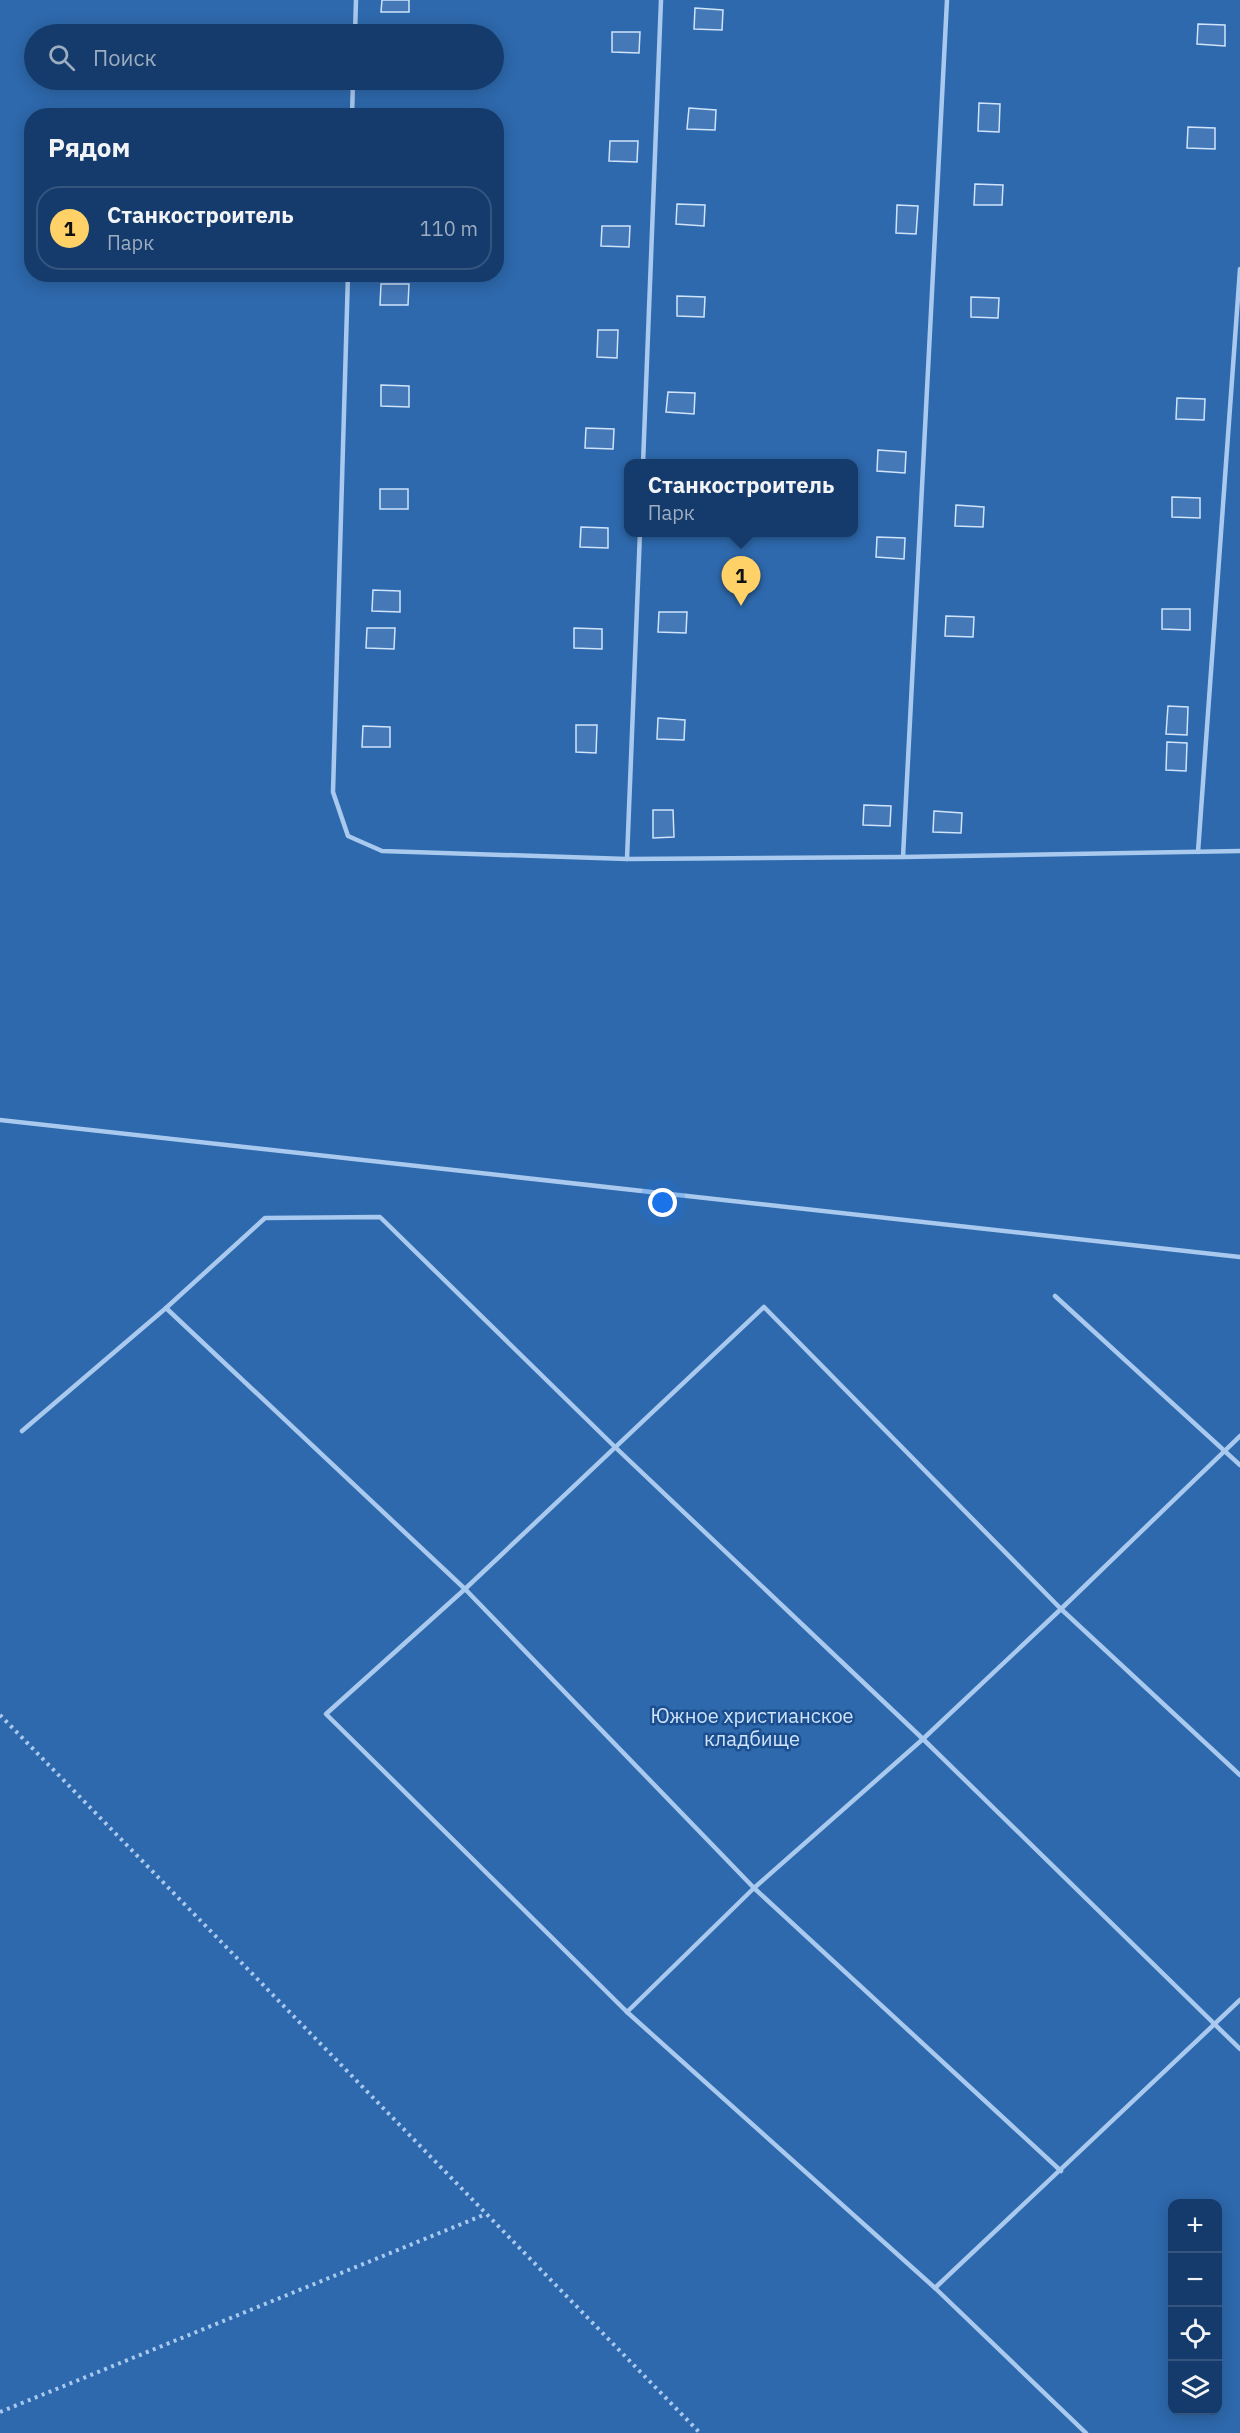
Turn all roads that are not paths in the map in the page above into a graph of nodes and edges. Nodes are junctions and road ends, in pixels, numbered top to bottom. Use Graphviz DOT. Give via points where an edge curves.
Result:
graph roads {
  1 [pos="356,0"];
  2 [pos="661,0"];
  3 [pos="947,0"];
  4 [pos="355,24"];
  5 [pos="353,90"];
  6 [pos="352,108"];
  7 [pos="1240,269"];
  8 [pos="348,282"];
  9 [pos="643,459"];
  10 [pos="640,537"];
  11 [pos="1240,851"];
  12 [pos="1198,852"];
  13 [pos="903,857"];
  14 [pos="627,859"];
  15 [pos="0,1120"];
  16 [pos="1240,1257"];
  17 [pos="1055,1296"];
  18 [pos="166,1308"];
  19 [pos="21,1431"];
  20 [pos="1240,1436"];
  21 [pos="615,1447"];
  22 [pos="1226,1450"];
  23 [pos="1240,1465"];
  24 [pos="465,1589"];
  25 [pos="1061,1609"];
  26 [pos="923,1739"];
  27 [pos="1240,1775"];
  28 [pos="754,1888"];
  29 [pos="1240,2000"];
  30 [pos="627,2012"];
  31 [pos="1214,2024"];
  32 [pos="1240,2049"];
  33 [pos="1061,2171"];
  34 [pos="935,2288"];
  35 [pos="1086,2433"];
  1 -- 4 [label="lane"];
  2 -- 9 [label="lane"];
  3 -- 13 [label="lane"];
  5 -- 6 [label="lane"];
  7 -- 12 [label="lane"];
  8 -- 14 [label="lane" via="333,792 348,837 382,851"];
  10 -- 14 [label="lane"];
  11 -- 12 [label="lane"];
  12 -- 13 [label="lane"];
  13 -- 14 [label="lane"];
  15 -- 16 [label="lane"];
  17 -- 22 [label="lane"];
  18 -- 19 [label="lane"];
  18 -- 21 [label="lane" via="265,1218 380,1217"];
  18 -- 24 [label="lane"];
  20 -- 22 [label="lane"];
  21 -- 24 [label="lane"];
  21 -- 25 [label="lane" via="764,1307"];
  21 -- 26 [label="lane"];
  22 -- 23 [label="lane"];
  22 -- 25 [label="lane"];
  24 -- 28 [label="lane"];
  24 -- 30 [label="lane" via="326,1714"];
  25 -- 26 [label="lane"];
  25 -- 27 [label="lane"];
  26 -- 28 [label="lane"];
  26 -- 31 [label="lane"];
  28 -- 30 [label="lane"];
  28 -- 33 [label="lane"];
  29 -- 31 [label="lane"];
  30 -- 34 [label="lane"];
  31 -- 32 [label="lane"];
  31 -- 33 [label="lane"];
  33 -- 34 [label="lane"];
  34 -- 35 [label="lane"];
}
